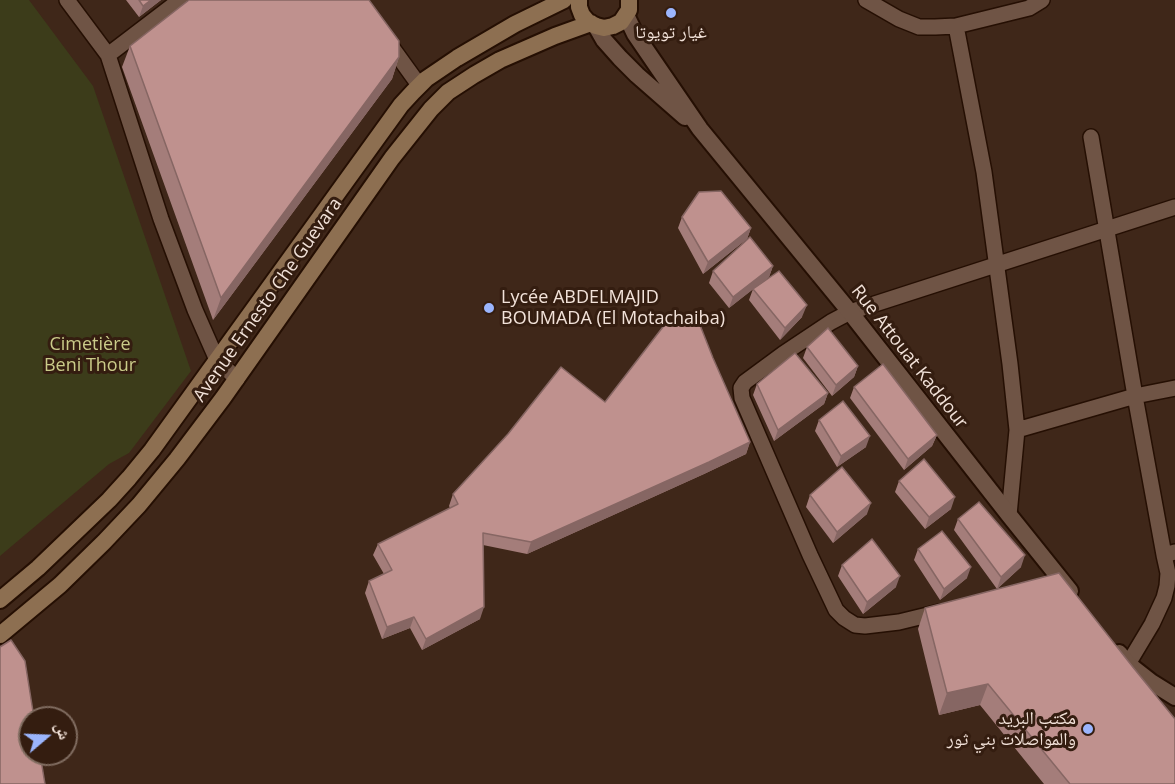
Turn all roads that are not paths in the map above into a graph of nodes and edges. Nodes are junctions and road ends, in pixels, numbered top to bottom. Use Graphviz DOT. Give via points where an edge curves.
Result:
graph roads {
  1 [pos="67,0"];
  2 [pos="180,0"];
  3 [pos="564,0"];
  4 [pos="579,0"];
  5 [pos="866,0"];
  6 [pos="1042,0"];
  7 [pos="631,10"];
  8 [pos="593,25"];
  9 [pos="956,26"];
  10 [pos="379,28"];
  11 [pos="108,55"];
  12 [pos="419,85"];
  13 [pos="700,129"];
  14 [pos="1091,137"];
  15 [pos="1175,207"];
  16 [pos="1107,230"];
  17 [pos="997,265"];
  18 [pos="850,312"];
  19 [pos="217,360"];
  20 [pos="237,379"];
  21 [pos="1175,388"];
  22 [pos="1136,396"];
  23 [pos="1017,430"];
  24 [pos="1009,515"];
  25 [pos="1170,554"];
  26 [pos="0,600"];
  27 [pos="1078,601"];
  28 [pos="951,609"];
  29 [pos="0,635"];
  30 [pos="1106,637"];
  31 [pos="1128,664"];
  32 [pos="1175,697"];
  1 -- 11 [label="street"];
  2 -- 11 [label="street"];
  3 -- 12 [label="main road, Avenue Ernesto Che Guevara" via="522,20"];
  4 -- 8 [label="main road" via="582,15"];
  5 -- 9 [label="street" via="919,27"];
  6 -- 9 [label="street" via="1029,8"];
  7 -- 8 [label="main road, Avenue Ernesto Che Guevara" via="613,26"];
  7 -- 13 [label="street, Rue Attouat Kaddour" via="647,53"];
  8 -- 13 [label="street" via="637,75"];
  8 -- 20 [label="main road, Avenue Ernesto Che Guevara" via="555,36 500,60 441,99 392,158"];
  9 -- 17 [label="street"];
  10 -- 12 [label="street"];
  11 -- 19 [label="street" via="161,219"];
  12 -- 19 [label="main road, Avenue Ernesto Che Guevara"];
  13 -- 18 [label="street, Rue Attouat Kaddour"];
  14 -- 16 [label="street"];
  15 -- 16 [label="street"];
  16 -- 17 [label="street"];
  16 -- 22 [label="street"];
  17 -- 18 [label="street"];
  17 -- 23 [label="street"];
  18 -- 24 [label="street, Rue Attouat Kaddour"];
  18 -- 28 [label="street" via="745,382 742,398 836,610 855,625 865,626"];
  19 -- 20 [label="street"];
  19 -- 26 [label="main road, Avenue Ernesto Che Guevara" via="116,493"];
  20 -- 29 [label="main road, Avenue Ernesto Che Guevara" via="139,505 60,585"];
  21 -- 22 [label="street"];
  22 -- 23 [label="street"];
  22 -- 25 [label="street"];
  23 -- 24 [label="street"];
  24 -- 27 [label="street, Rue Attouat Kaddour" via="1051,576"];
  25 -- 31 [label="street" via="1164,598"];
  30 -- 31 [label="street"];
  31 -- 32 [label="street"];
}
